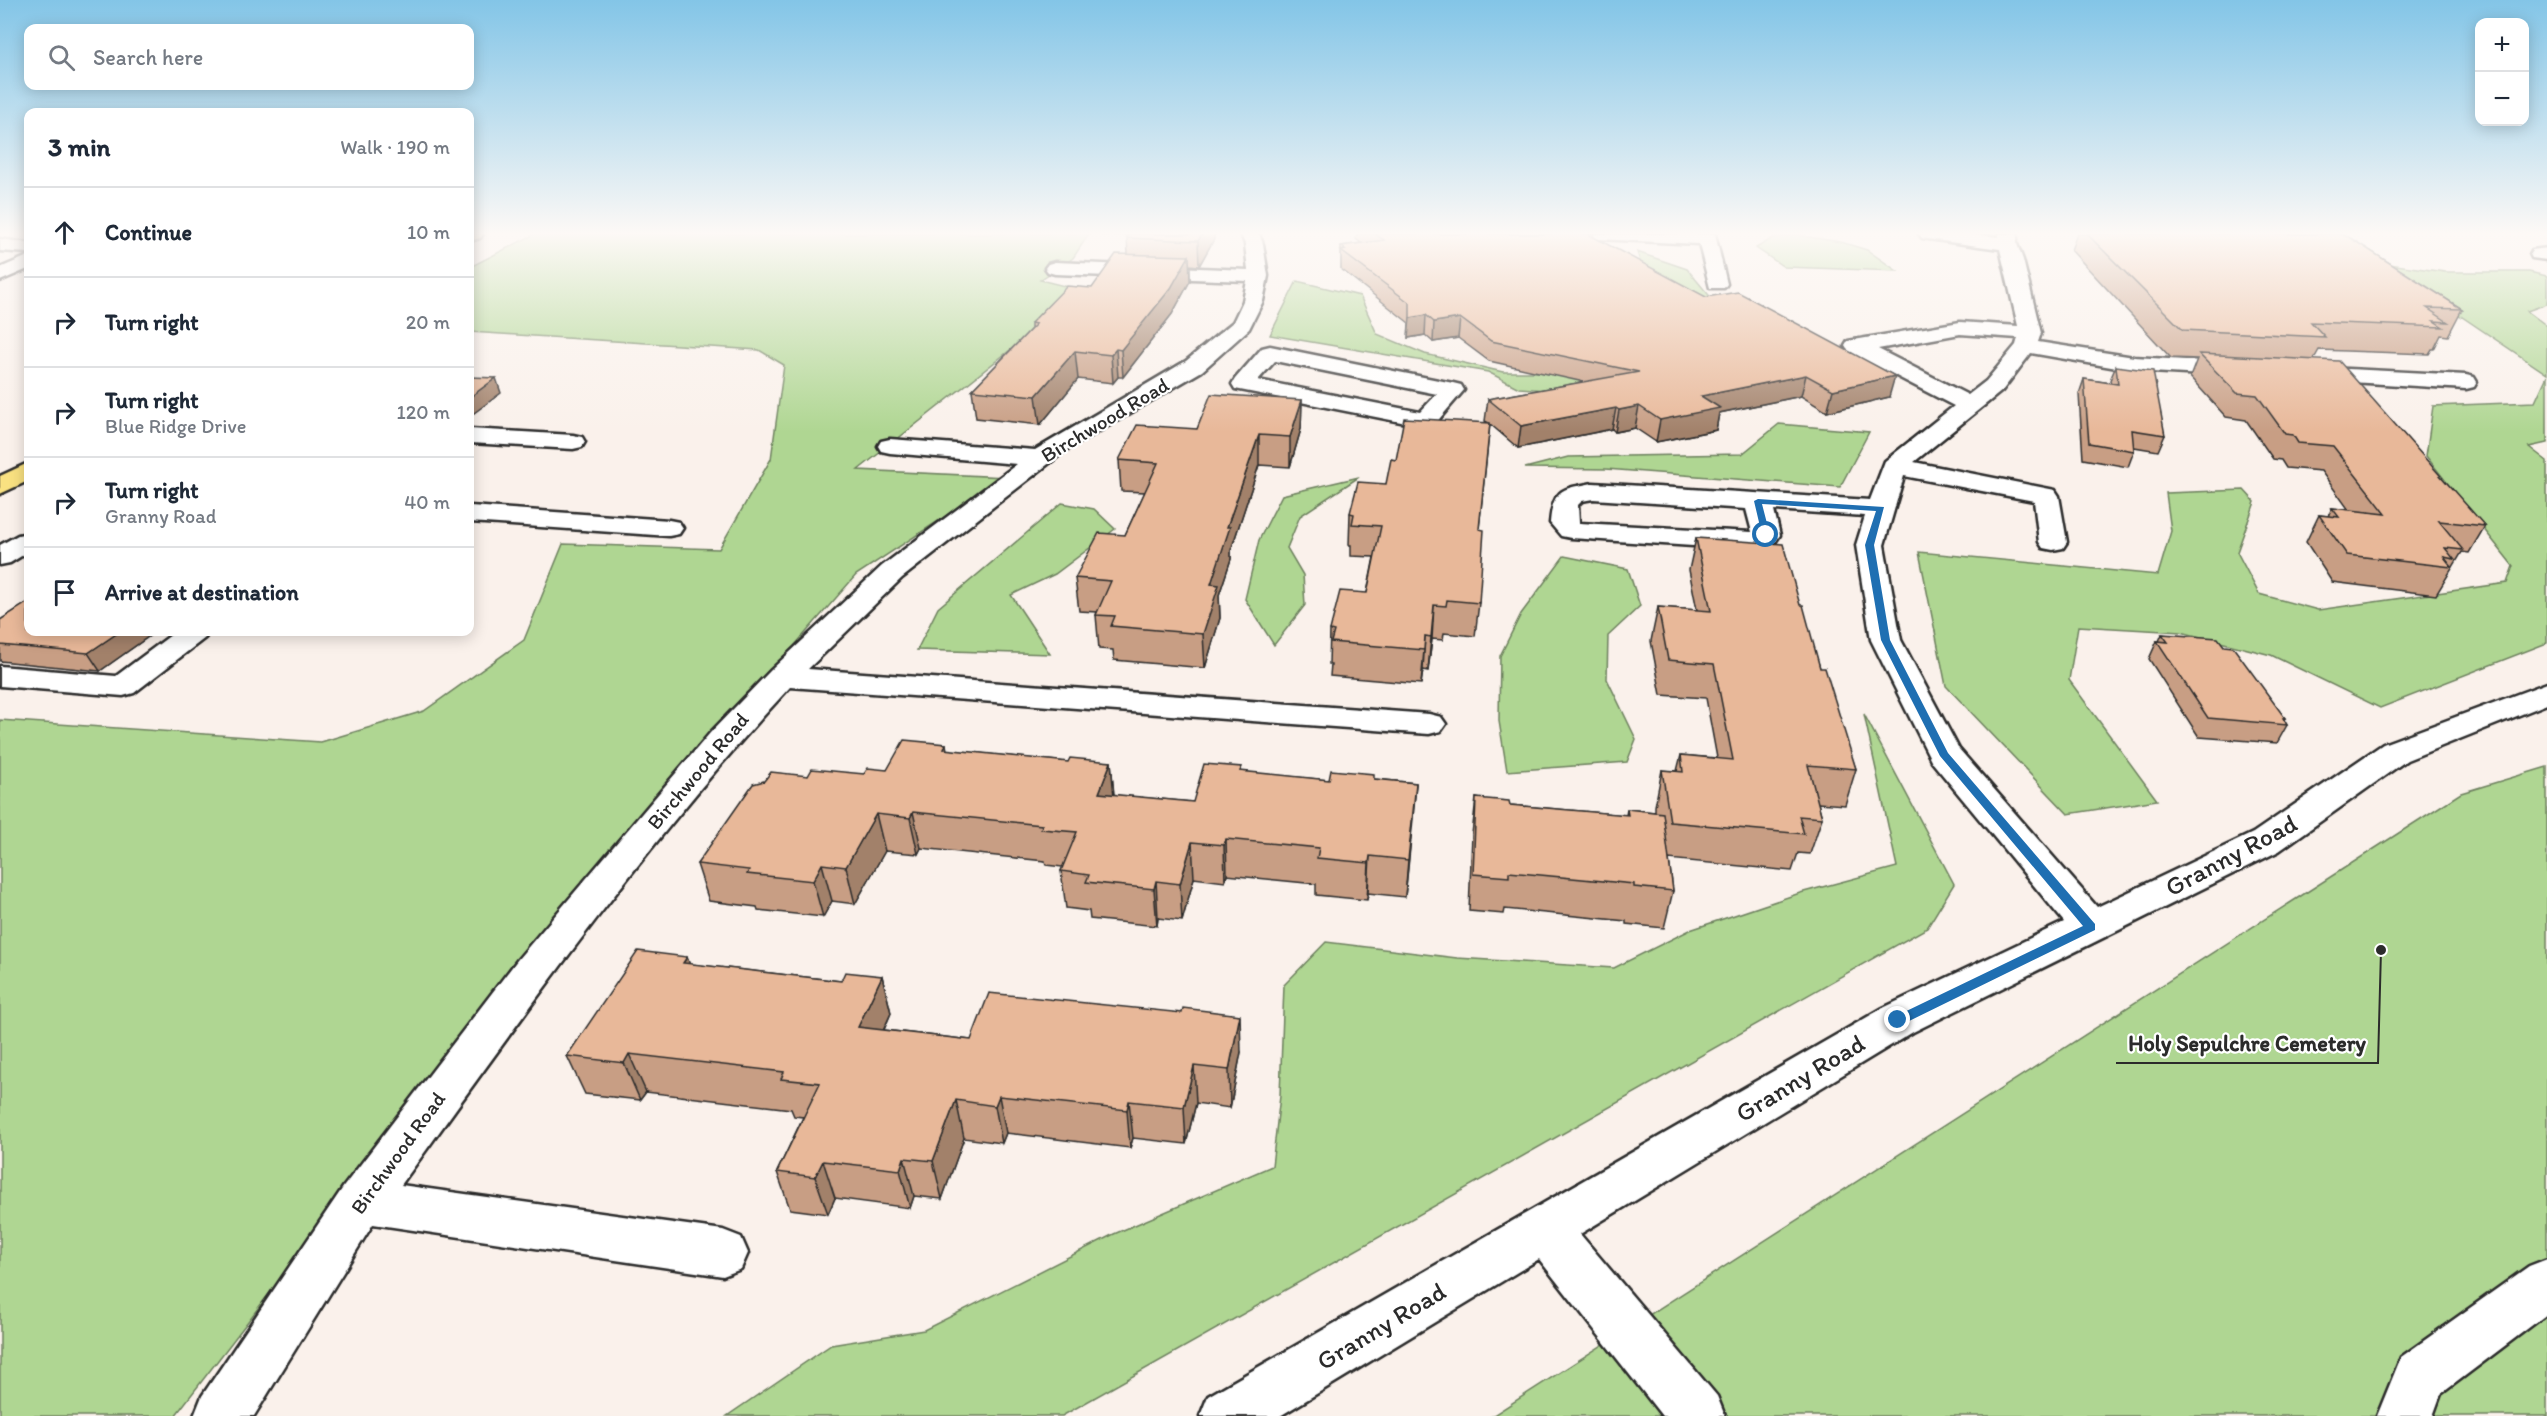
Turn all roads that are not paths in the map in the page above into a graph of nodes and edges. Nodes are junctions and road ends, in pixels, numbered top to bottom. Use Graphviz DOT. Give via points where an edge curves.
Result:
graph roads {
  1 [pos="1253,300"];
  2 [pos="2021,300"];
  3 [pos="2028,339"];
  4 [pos="1223,342"];
  5 [pos="1270,352"];
  6 [pos="2263,371"];
  7 [pos="2287,372"];
  8 [pos="2466,382"];
  9 [pos="1970,405"];
  10 [pos="474,436"];
  11 [pos="573,442"];
  12 [pos="890,446"];
  13 [pos="1041,458"];
  14 [pos="1894,466"];
  15 [pos="1758,501"];
  16 [pos="1881,509"];
  17 [pos="474,514"];
  18 [pos="669,528"];
  19 [pos="2054,542"];
  20 [pos="24,543"];
  21 [pos="0,557"];
  22 [pos="189,636"];
  23 [pos="0,676"];
  24 [pos="782,677"];
  25 [pos="2547,693"];
  26 [pos="1429,724"];
  27 [pos="2091,927"];
  28 [pos="362,1201"];
  29 [pos="1545,1229"];
  30 [pos="723,1253"];
  31 [pos="2547,1283"];
  32 [pos="222,1416"];
  33 [pos="1228,1416"];
  34 [pos="1697,1416"];
  35 [pos="2405,1416"];
  1 -- 4 [label="street, Birchwood Road" via="1242,325"];
  2 -- 3 [label="street"];
  3 -- 6 [label="street" via="2134,364"];
  3 -- 9 [label="street" via="1994,386"];
  3 -- 9 [label="street" via="1960,328 1856,346"];
  4 -- 5 [label="street"];
  4 -- 13 [label="street, Birchwood Road" via="1194,366"];
  5 -- 5 [label="street" via="1243,384 1426,420 1453,390"];
  7 -- 8 [label="street"];
  9 -- 14 [label="street"];
  10 -- 11 [label="street"];
  12 -- 13 [label="street"];
  13 -- 24 [label="street, Birchwood Road" via="892,572"];
  14 -- 16 [label="street"];
  14 -- 19 [label="street" via="2046,496"];
  15 -- 15 [label="street" via="1593,491 1573,495 1565,503 1564,523 1571,530 1590,532 1754,542 1766,535"];
  15 -- 16 [label="street"];
  16 -- 27 [label="street" via="1870,545 1891,650 1944,754"];
  17 -- 18 [label="street"];
  20 -- 21 [label="street"];
  22 -- 23 [label="street" via="123,686"];
  24 -- 26 [label="street"];
  24 -- 28 [label="street, Birchwood Road" via="722,740 533,970"];
  25 -- 27 [label="street, Granny Road" via="2395,752 2266,842"];
  27 -- 29 [label="street, Granny Road" via="1898,1020"];
  28 -- 30 [label="street"];
  28 -- 32 [label="street, Birchwood Road"];
  29 -- 33 [label="street, Granny Road"];
  29 -- 34 [label="street"];
  31 -- 35 [label="street" via="2420,1376"];
}
